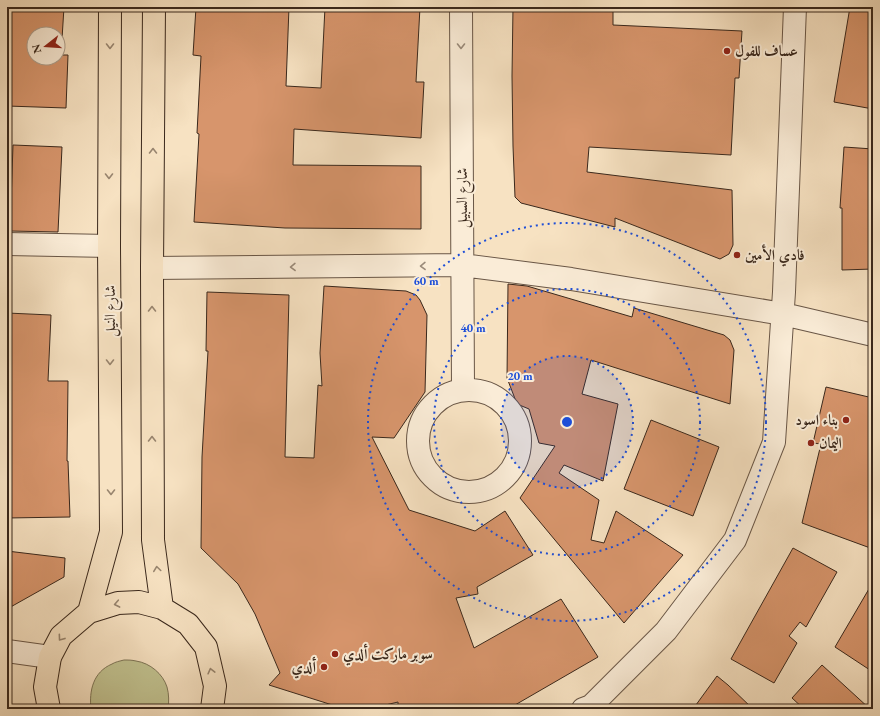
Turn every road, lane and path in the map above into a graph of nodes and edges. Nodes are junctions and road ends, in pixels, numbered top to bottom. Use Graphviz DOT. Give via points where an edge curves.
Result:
graph roads {
  1 [pos="110,7"];
  2 [pos="154,7"];
  3 [pos="461,7"];
  4 [pos="795,7"];
  5 [pos="7,244"];
  6 [pos="109,246"];
  7 [pos="462,265"];
  8 [pos="152,268"];
  9 [pos="783,314"];
  10 [pos="873,335"];
  11 [pos="463,389"];
  12 [pos="162,608"];
  13 [pos="90,612"];
  14 [pos="7,651"];
  15 [pos="50,657"];
  16 [pos="589,708"];
  17 [pos="49,709"];
  18 [pos="212,709"];
  1 -- 6 [label="main road, شارع النيل, one-way"];
  8 -- 2 [label="main road, one-way"];
  3 -- 7 [label="street, شارع السبيل, one-way"];
  4 -- 9 [label="street"];
  5 -- 6 [label="street"];
  6 -- 13 [label="main road, شارع النيل, one-way" via="111,532"];
  7 -- 8 [label="street, one-way"];
  7 -- 9 [label="street" via="571,279"];
  7 -- 11 [label="street, شارع السبيل"];
  12 -- 8 [label="main road, one-way" via="153,540"];
  9 -- 10 [label="street"];
  9 -- 16 [label="street" via="774,442 735,540 666,631"];
  11 -- 11 [label="street" via="442,397 428,408 420,424 418,439 420,456 425,466 441,483 470,492 496,485 509,473 518,454 520,437 518,424 505,403 487,392"];
  12 -- 13 [label="main road, one-way" via="139,602 118,603"];
  18 -- 12 [label="main road, one-way" via="215,686 206,647 188,624"];
  13 -- 15 [label="main road, one-way" via="61,636"];
  14 -- 15 [label="street"];
  15 -- 17 [label="main road" via="45,687"];
}
